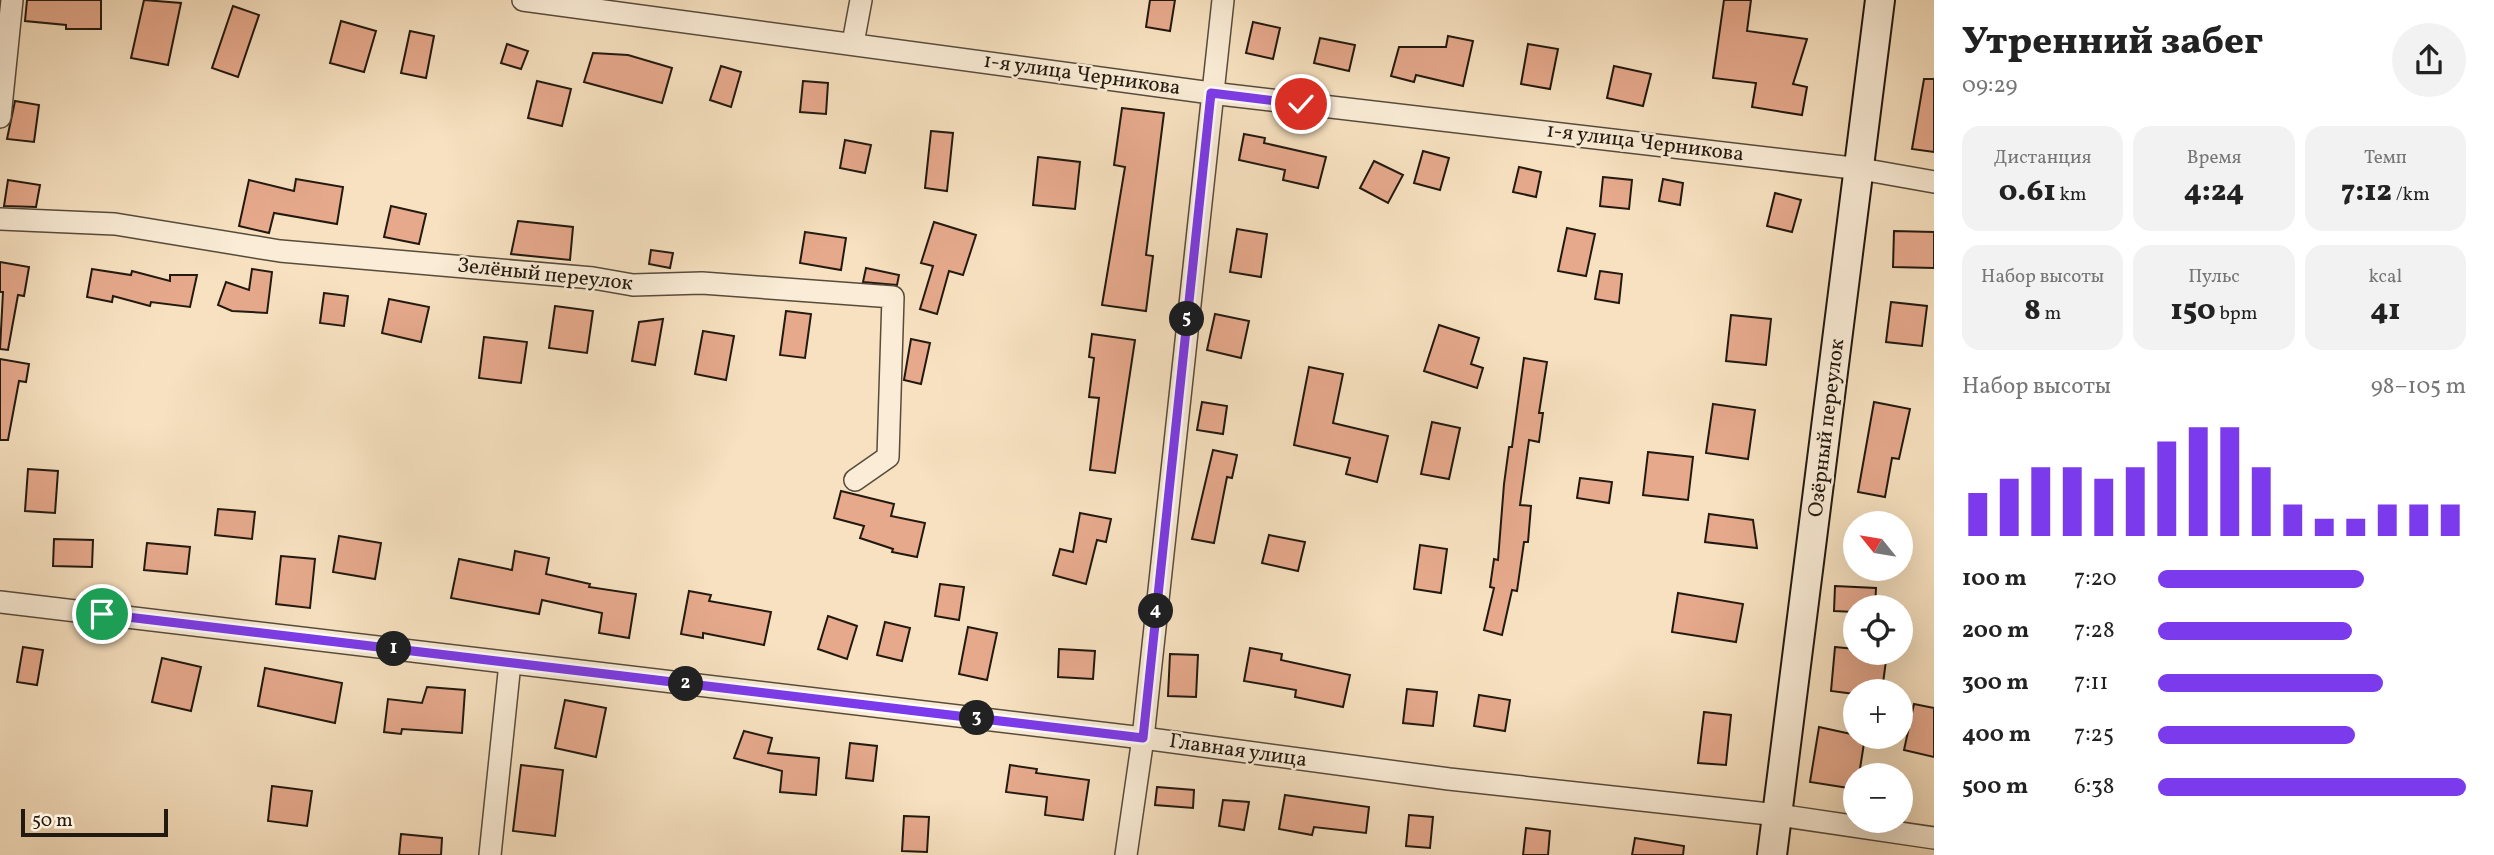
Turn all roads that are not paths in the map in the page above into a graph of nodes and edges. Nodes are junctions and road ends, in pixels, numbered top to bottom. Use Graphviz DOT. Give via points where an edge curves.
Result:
graph roads {
  1 [pos="12,0"];
  2 [pos="523,0"];
  3 [pos="861,0"];
  4 [pos="1223,0"];
  5 [pos="1880,0"];
  6 [pos="652,8"];
  7 [pos="853,43"];
  8 [pos="1211,93"];
  9 [pos="0,117"];
  10 [pos="1861,169"];
  11 [pos="1934,182"];
  12 [pos="0,219"];
  13 [pos="855,480"];
  14 [pos="0,602"];
  15 [pos="510,663"];
  16 [pos="1143,738"];
  17 [pos="1778,814"];
  18 [pos="1934,838"];
  19 [pos="490,855"];
  20 [pos="1126,855"];
  21 [pos="1772,855"];
  1 -- 9 [label="street"];
  2 -- 6 [label="street, 1-я улица Черникова"];
  3 -- 7 [label="street"];
  4 -- 8 [label="street"];
  5 -- 10 [label="street, Озёрный переулок"];
  6 -- 7 [label="street, 1-я улица Черникова"];
  7 -- 8 [label="street, 1-я улица Черникова"];
  8 -- 10 [label="street, 1-я улица Черникова"];
  8 -- 16 [label="street"];
  10 -- 11 [label="street, 1-я улица Черникова"];
  10 -- 17 [label="street, Озёрный переулок"];
  12 -- 13 [label="street, Зелёный переулок" via="115,224 280,251 633,285 702,283 893,298 888,457"];
  14 -- 15 [label="street, Главная улица"];
  15 -- 16 [label="street, Главная улица"];
  15 -- 19 [label="street"];
  16 -- 17 [label="street, Главная улица" via="1449,779"];
  16 -- 20 [label="street"];
  17 -- 18 [label="street, Главная улица"];
  17 -- 21 [label="street, Озёрный переулок"];
}
